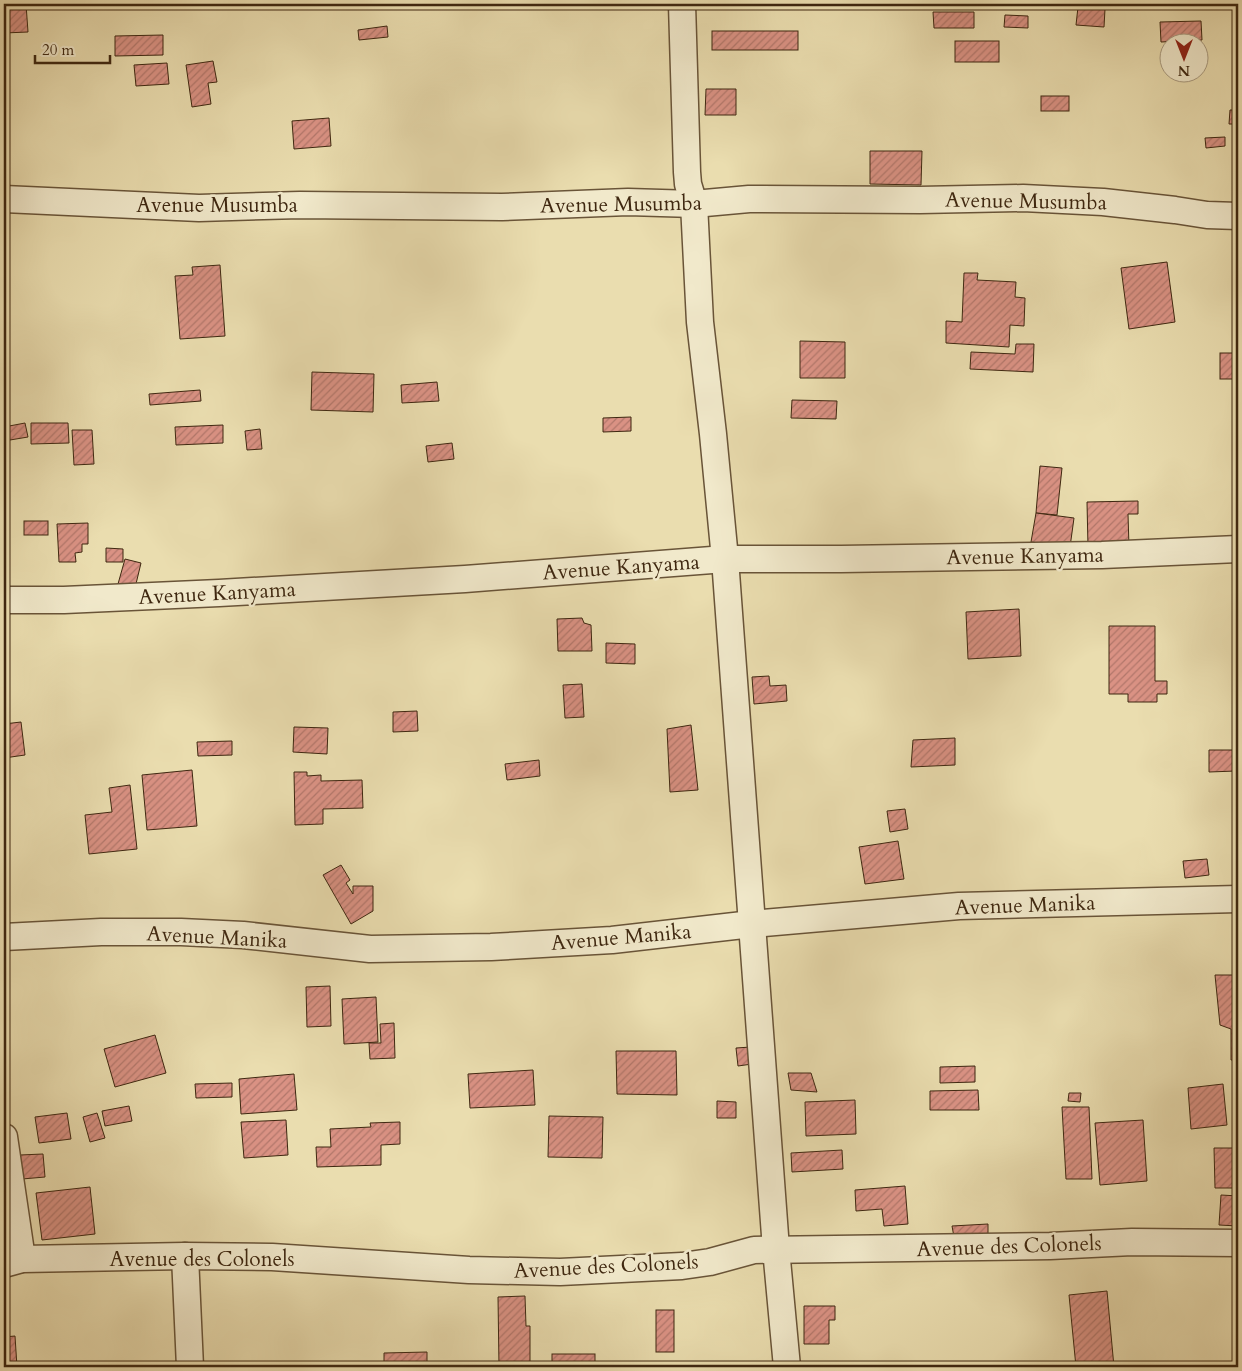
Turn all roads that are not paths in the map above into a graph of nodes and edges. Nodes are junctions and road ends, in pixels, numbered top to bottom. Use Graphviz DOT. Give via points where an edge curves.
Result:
graph roads {
  1 [pos="682,4"];
  2 [pos="4,199"];
  3 [pos="694,204"];
  4 [pos="1238,216"];
  5 [pos="1238,549"];
  6 [pos="725,559"];
  7 [pos="4,600"];
  8 [pos="1238,898"];
  9 [pos="752,924"];
  10 [pos="4,937"];
  11 [pos="4,1137"];
  12 [pos="1238,1243"];
  13 [pos="776,1249"];
  14 [pos="185,1256"];
  15 [pos="13,1262"];
  16 [pos="190,1367"];
  17 [pos="787,1367"];
  1 -- 3 [label="street" via="687,172"];
  2 -- 3 [label="street, Avenue Musumba" via="200,208 300,204 502,207 628,202"];
  3 -- 4 [label="street, Avenue Musumba" via="749,199 1023,198 1103,202"];
  3 -- 6 [label="street" via="700,322"];
  5 -- 6 [label="street, Avenue Kanyama" via="841,560"];
  6 -- 7 [label="street, Avenue Kanyama" via="465,579 219,593"];
  6 -- 9 [label="street"];
  8 -- 9 [label="street, Avenue Manika" via="959,906"];
  9 -- 10 [label="street, Avenue Manika" via="612,940 370,949 243,935 181,932"];
  9 -- 13 [label="street"];
  11 -- 15 [label="street"];
  12 -- 13 [label="street, Avenue des Colonels"];
  13 -- 14 [label="street, Avenue des Colonels" via="754,1250 682,1266 560,1272 469,1270 272,1257"];
  13 -- 17 [label="street"];
  14 -- 15 [label="street, Avenue des Colonels"];
  14 -- 16 [label="street"];
}
